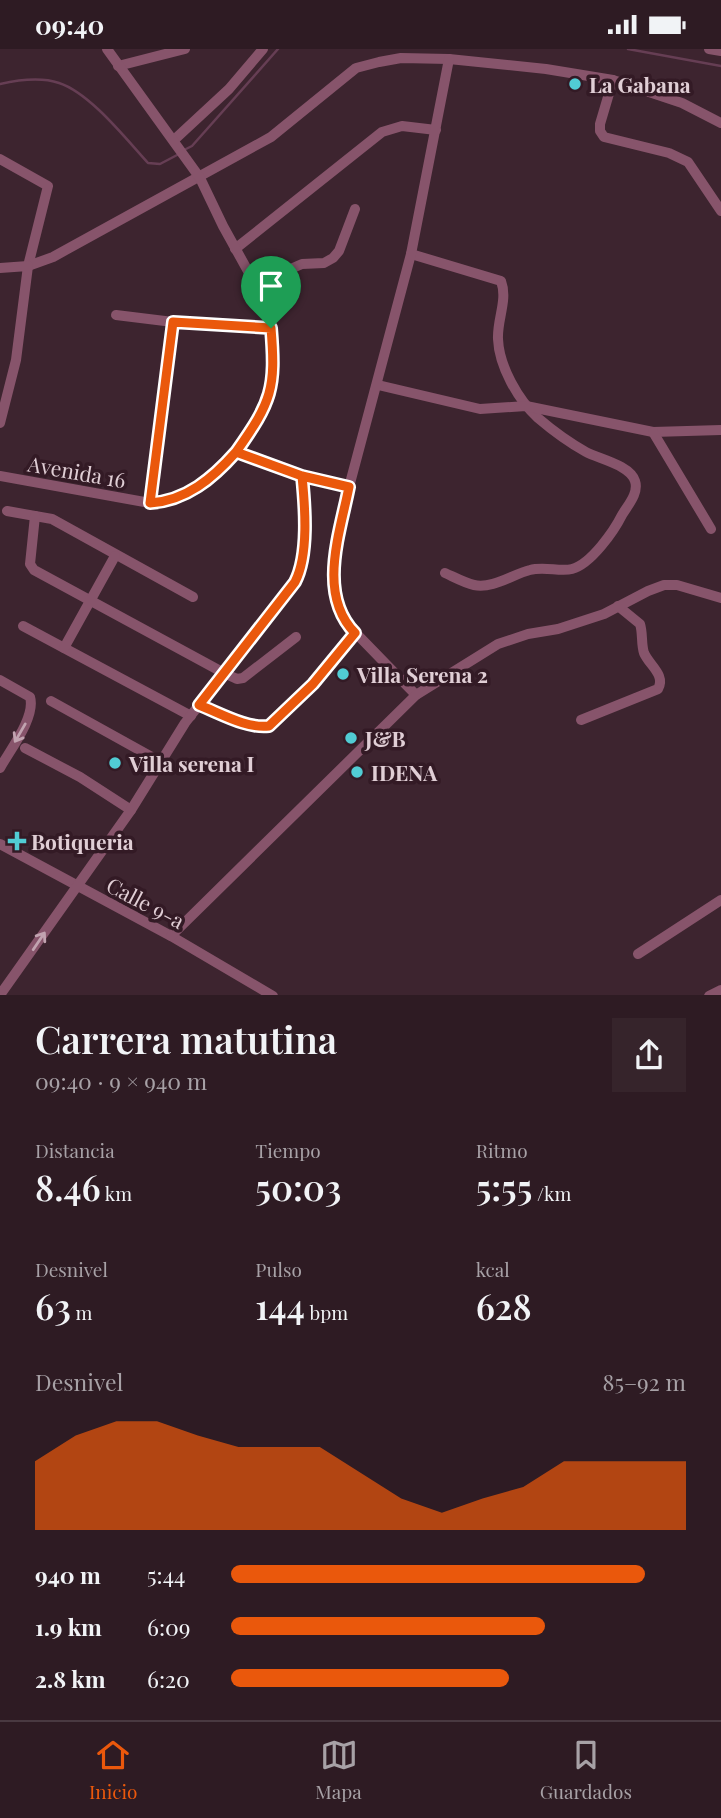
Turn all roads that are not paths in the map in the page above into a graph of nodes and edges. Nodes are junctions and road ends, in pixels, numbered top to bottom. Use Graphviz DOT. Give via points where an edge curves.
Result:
graph roads {
  1 [pos="107,49"];
  2 [pos="186,49"];
  3 [pos="263,49"];
  4 [pos="709,49"];
  5 [pos="721,51"];
  6 [pos="449,59"];
  7 [pos="118,66"];
  8 [pos="613,80"];
  9 [pos="721,123"];
  10 [pos="436,130"];
  11 [pos="176,144"];
  12 [pos="0,159"];
  13 [pos="200,178"];
  14 [pos="355,209"];
  15 [pos="721,211"];
  16 [pos="235,249"];
  17 [pos="411,254"];
  18 [pos="28,266"];
  19 [pos="0,268"];
  20 [pos="256,284"];
  21 [pos="116,315"];
  22 [pos="173,322"];
  23 [pos="271,328"];
  24 [pos="378,385"];
  25 [pos="526,405"];
  26 [pos="0,423"];
  27 [pos="721,430"];
  28 [pos="653,432"];
  29 [pos="236,452"];
  30 [pos="0,476"];
  31 [pos="302,476"];
  32 [pos="349,487"];
  33 [pos="150,503"];
  34 [pos="7,511"];
  35 [pos="35,516"];
  36 [pos="710,529"];
  37 [pos="115,556"];
  38 [pos="445,573"];
  39 [pos="193,597"];
  40 [pos="721,598"];
  41 [pos="89,601"];
  42 [pos="618,606"];
  43 [pos="23,626"];
  44 [pos="355,633"];
  45 [pos="296,637"];
  46 [pos="64,648"];
  47 [pos="224,673"];
  48 [pos="0,680"];
  49 [pos="416,695"];
  50 [pos="51,701"];
  51 [pos="199,705"];
  52 [pos="191,716"];
  53 [pos="581,720"];
  54 [pos="25,748"];
  55 [pos="161,762"];
  56 [pos="0,768"];
  57 [pos="131,810"];
  58 [pos="0,844"];
  59 [pos="75,886"];
  60 [pos="721,900"];
  61 [pos="171,936"];
  62 [pos="639,954"];
  63 [pos="0,995"];
  64 [pos="271,995"];
  1 -- 7 [label="street"];
  2 -- 7 [label="street"];
  3 -- 11 [label="street"];
  4 -- 5 [label="street"];
  6 -- 8 [label="street"];
  6 -- 10 [label="street"];
  6 -- 13 [label="street" via="401,58 356,68 271,137"];
  7 -- 11 [label="street"];
  8 -- 9 [label="street" via="682,103"];
  8 -- 15 [label="street" via="600,124 604,137 688,162"];
  10 -- 16 [label="street" via="402,125 382,132"];
  10 -- 17 [label="street"];
  11 -- 13 [label="street, Avenida 16"];
  12 -- 18 [label="street" via="48,186"];
  13 -- 16 [label="street, Avenida 16"];
  13 -- 18 [label="street"];
  14 -- 20 [label="street" via="333,258 302,264"];
  16 -- 20 [label="street, Avenida 16"];
  17 -- 24 [label="street"];
  17 -- 25 [label="street" via="501,281 498,338 502,363"];
  18 -- 19 [label="street"];
  18 -- 26 [label="street" via="16,360"];
  20 -- 23 [label="street, Avenida 16"];
  21 -- 22 [label="street"];
  22 -- 23 [label="street"];
  22 -- 33 [label="street"];
  23 -- 29 [label="street, Avenida 16" via="274,367 270,396"];
  24 -- 25 [label="street" via="480,409"];
  24 -- 32 [label="street"];
  25 -- 28 [label="street"];
  25 -- 38 [label="street" via="584,451 631,474 636,491 606,540 571,569 529,570 476,586"];
  27 -- 28 [label="street"];
  28 -- 36 [label="street"];
  29 -- 31 [label="street"];
  29 -- 33 [label="street, Avenida 16" via="197,489"];
  30 -- 33 [label="street, Avenida 16"];
  31 -- 32 [label="street"];
  31 -- 47 [label="street" via="300,573"];
  32 -- 44 [label="street" via="332,572 337,601"];
  34 -- 35 [label="street"];
  35 -- 37 [label="street" via="52,519"];
  35 -- 41 [label="street" via="30,564"];
  37 -- 39 [label="street"];
  37 -- 41 [label="street"];
  40 -- 42 [label="street" via="664,585"];
  41 -- 46 [label="street"];
  41 -- 47 [label="street"];
  42 -- 49 [label="street" via="558,629 498,644"];
  42 -- 53 [label="street" via="640,624 644,653 661,684"];
  43 -- 46 [label="street"];
  44 -- 49 [label="street"];
  44 -- 51 [label="street" via="313,684 269,726 250,725"];
  45 -- 47 [label="street" via="243,678"];
  46 -- 52 [label="street"];
  47 -- 51 [label="street"];
  48 -- 56 [label="street, one-way" via="30,697 33,706"];
  49 -- 61 [label="street"];
  50 -- 55 [label="street"];
  51 -- 52 [label="street"];
  52 -- 55 [label="street"];
  54 -- 57 [label="street"];
  55 -- 57 [label="street"];
  57 -- 59 [label="street"];
  58 -- 59 [label="street, Calle 9-a"];
  59 -- 61 [label="street, Calle 9-a"];
  63 -- 59 [label="street, one-way"];
  60 -- 62 [label="street"];
  61 -- 64 [label="street, Calle 9-a"];
}
